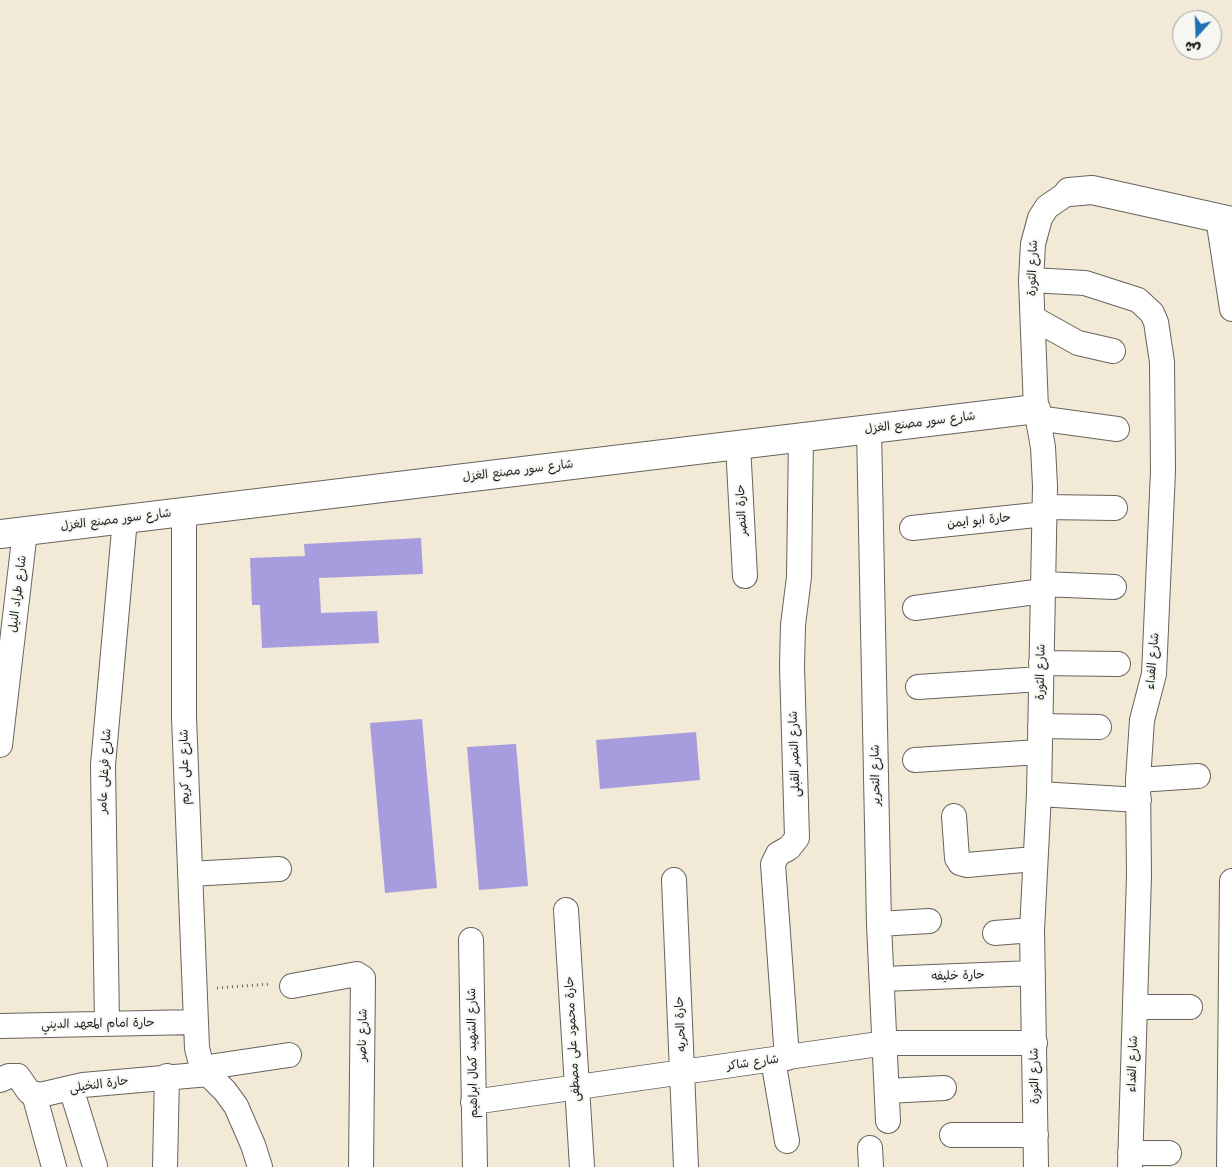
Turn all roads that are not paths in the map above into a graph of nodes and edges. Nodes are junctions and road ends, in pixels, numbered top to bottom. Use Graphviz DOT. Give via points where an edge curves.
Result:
graph roads {
  1 [pos="1070,192"];
  2 [pos="1225,220"];
  3 [pos="1031,280"];
  4 [pos="1232,308"];
  5 [pos="1033,318"];
  6 [pos="1113,352"];
  7 [pos="1036,414"];
  8 [pos="869,429"];
  9 [pos="1117,429"];
  10 [pos="801,438"];
  11 [pos="738,445"];
  12 [pos="1115,508"];
  13 [pos="1045,510"];
  14 [pos="184,512"];
  15 [pos="125,519"];
  16 [pos="912,528"];
  17 [pos="12,532"];
  18 [pos="745,576"];
  19 [pos="1043,587"];
  20 [pos="1114,588"];
  21 [pos="915,608"];
  22 [pos="1118,664"];
  23 [pos="1041,671"];
  24 [pos="918,687"];
  25 [pos="1040,726"];
  26 [pos="1098,727"];
  27 [pos="0,746"];
  28 [pos="1039,752"];
  29 [pos="915,760"];
  30 [pos="1198,776"];
  31 [pos="1138,790"];
  32 [pos="1038,794"];
  33 [pos="954,816"];
  34 [pos="1034,859"];
  35 [pos="279,869"];
  36 [pos="190,874"];
  37 [pos="674,880"];
  38 [pos="1232,881"];
  39 [pos="566,910"];
  40 [pos="929,920"];
  41 [pos="880,924"];
  42 [pos="1032,930"];
  43 [pos="995,933"];
  44 [pos="471,940"];
  45 [pos="1033,973"];
  46 [pos="883,979"];
  47 [pos="282,985"];
  48 [pos="1135,1007"];
  49 [pos="1190,1007"];
  50 [pos="196,1022"];
  51 [pos="107,1024"];
  52 [pos="0,1026"];
  53 [pos="886,1043"];
  54 [pos="1034,1043"];
  55 [pos="289,1055"];
  56 [pos="780,1059"];
  57 [pos="205,1071"];
  58 [pos="684,1073"];
  59 [pos="166,1076"];
  60 [pos="0,1080"];
  61 [pos="71,1088"];
  62 [pos="576,1088"];
  63 [pos="944,1088"];
  64 [pos="887,1091"];
  65 [pos="34,1094"];
  66 [pos="473,1102"];
  67 [pos="888,1121"];
  68 [pos="952,1135"];
  69 [pos="1036,1135"];
  70 [pos="787,1140"];
  71 [pos="1168,1153"];
  72 [pos="1130,1160"];
  73 [pos="95,1166"];
  74 [pos="54,1167"];
  75 [pos="165,1167"];
  76 [pos="260,1167"];
  77 [pos="361,1167"];
  78 [pos="475,1167"];
  79 [pos="582,1167"];
  80 [pos="686,1167"];
  81 [pos="1036,1167"];
  82 [pos="1229,1167"];
  1 -- 2 [label="street" via="1092,190"];
  1 -- 3 [label="street, شارع الثورة" via="1048,207 1040,218 1034,238"];
  2 -- 4 [label="street"];
  3 -- 5 [label="street, شارع الثورة"];
  3 -- 31 [label="street, شارع الفداء" via="1085,283 1129,296 1146,306 1156,322 1162,362 1162,480 1154,674 1142,720"];
  5 -- 6 [label="street" via="1078,343"];
  5 -- 7 [label="street, شارع الثورة"];
  7 -- 8 [label="street, شارع سور مصنع الغزل"];
  7 -- 9 [label="street"];
  7 -- 13 [label="street, شارع الثورة" via="1043,447"];
  8 -- 10 [label="street, شارع سور مصنع الغزل"];
  8 -- 41 [label="street, شارع التحرير"];
  10 -- 11 [label="street, شارع سور مصنع الغزل"];
  10 -- 56 [label="street, شارع النصر القبلى" via="799,577 792,666 797,838 778,854 773,864"];
  11 -- 14 [label="street, شارع سور مصنع الغزل"];
  11 -- 18 [label="street, حارة النصر"];
  12 -- 13 [label="street, حارة ابو ايمن"];
  13 -- 16 [label="street, حارة ابو ايمن"];
  13 -- 19 [label="street, شارع الثورة"];
  14 -- 15 [label="street, شارع سور مصنع الغزل"];
  14 -- 36 [label="street, شارع على كريم" via="184,717"];
  15 -- 17 [label="street, شارع سور مصنع الغزل"];
  15 -- 51 [label="street, شارع فرغلى عامر" via="103,765"];
  17 -- 27 [label="street, شارع طراد النيل"];
  19 -- 20 [label="street"];
  19 -- 21 [label="street"];
  19 -- 23 [label="street, شارع الثورة"];
  22 -- 23 [label="street"];
  23 -- 24 [label="street"];
  23 -- 25 [label="street, شارع الثورة"];
  25 -- 26 [label="street"];
  25 -- 28 [label="street, شارع الثورة"];
  28 -- 29 [label="street"];
  28 -- 32 [label="street, شارع الثورة"];
  30 -- 31 [label="street"];
  31 -- 32 [label="street"];
  31 -- 48 [label="street, شارع الفداء"];
  32 -- 34 [label="street, شارع الثورة"];
  33 -- 34 [label="street" via="960,863"];
  34 -- 42 [label="street, شارع الثورة"];
  35 -- 36 [label="street"];
  36 -- 50 [label="street, شارع على كريم"];
  37 -- 58 [label="street, حارة الحريه"];
  38 -- 82 [label="street"];
  39 -- 62 [label="street, حارة محمود على مصطفى"];
  40 -- 41 [label="street"];
  41 -- 46 [label="street, شارع التحرير"];
  42 -- 43 [label="street"];
  42 -- 45 [label="street, شارع الثورة"];
  44 -- 66 [label="street, شارع الشهيد كمال ابراهيم"];
  45 -- 46 [label="street, حارة خليفه"];
  45 -- 54 [label="street, شارع الثورة"];
  46 -- 53 [label="street, شارع التحرير"];
  47 -- 77 [label="street, شارع ناصر" via="357,974 363,978"];
  48 -- 49 [label="street"];
  48 -- 72 [label="street, شارع الفداء"];
  50 -- 51 [label="street, حارة امام المعهد الديني"];
  50 -- 57 [label="street, شارع على كريم" via="197,1048"];
  51 -- 52 [label="street, حارة امام المعهد الديني"];
  53 -- 54 [label="street, شارع شاكر"];
  53 -- 56 [label="street, شارع شاكر"];
  53 -- 64 [label="street, شارع التحرير"];
  54 -- 69 [label="street, شارع الثورة"];
  55 -- 57 [label="street, حارة النخيلى"];
  56 -- 58 [label="street, شارع شاكر"];
  56 -- 70 [label="street, شارع النصر القبلى"];
  57 -- 59 [label="street, حارة النخيلى"];
  57 -- 76 [label="street" via="236,1106"];
  58 -- 62 [label="street, شارع شاكر"];
  58 -- 80 [label="street, حارة الحريه"];
  59 -- 61 [label="street, حارة النخيلى"];
  59 -- 75 [label="street"];
  60 -- 65 [label="street" via="18,1076"];
  61 -- 65 [label="street, حارة النخيلى"];
  61 -- 73 [label="street"];
  62 -- 66 [label="street, شارع شاكر"];
  62 -- 79 [label="street, حارة محمود على مصطفى"];
  63 -- 64 [label="street"];
  64 -- 67 [label="street, شارع التحرير"];
  65 -- 74 [label="street"];
  66 -- 78 [label="street, شارع الشهيد كمال ابراهيم"];
  68 -- 69 [label="street"];
  69 -- 81 [label="street, شارع الثورة"];
  71 -- 72 [label="street"];
}
